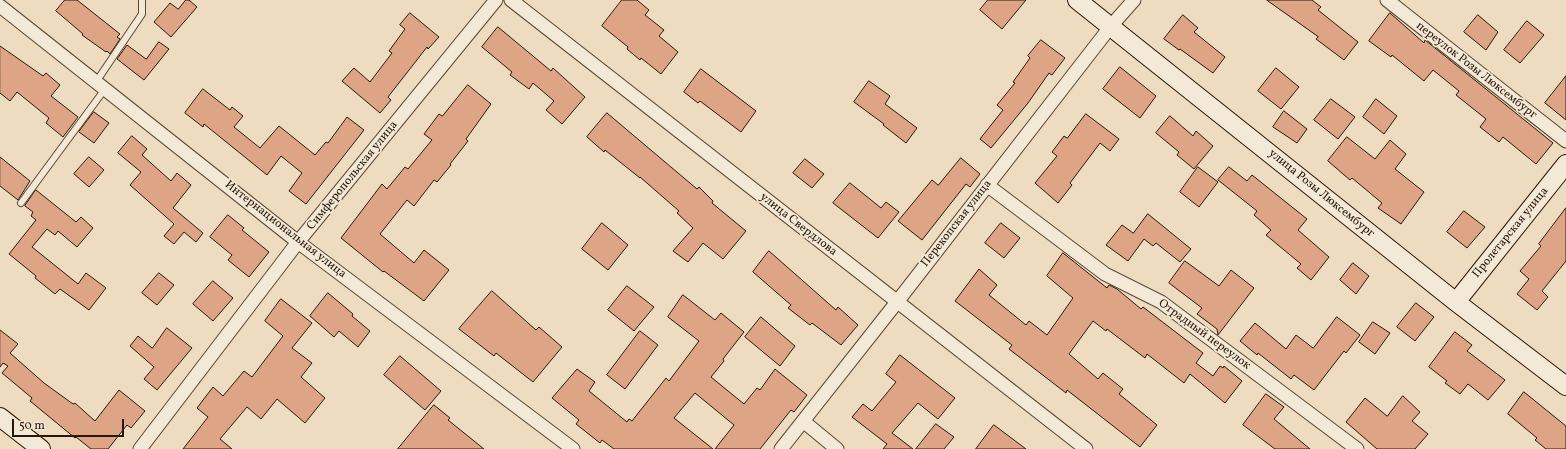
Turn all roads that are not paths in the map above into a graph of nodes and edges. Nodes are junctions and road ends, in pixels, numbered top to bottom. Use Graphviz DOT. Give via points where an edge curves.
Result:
graph roads {
  1 [pos="142,0"];
  2 [pos="496,0"];
  3 [pos="511,0"];
  4 [pos="1077,0"];
  5 [pos="1134,0"];
  6 [pos="1387,0"];
  7 [pos="0,6"];
  8 [pos="1111,26"];
  9 [pos="101,86"];
  10 [pos="1566,141"];
  11 [pos="1566,164"];
  12 [pos="987,186"];
  13 [pos="21,203"];
  14 [pos="298,242"];
  15 [pos="897,302"];
  16 [pos="1456,302"];
  17 [pos="1566,386"];
  18 [pos="0,417"];
  19 [pos="803,421"];
  20 [pos="41,449"];
  21 [pos="140,449"];
  22 [pos="573,449"];
  23 [pos="781,449"];
  24 [pos="837,449"];
  25 [pos="1086,449"];
  26 [pos="1357,449"];
  1 -- 9 [label="lane" via="142,14"];
  2 -- 14 [label="street, Симферопольская улица"];
  3 -- 15 [label="street, улица Свердлова"];
  4 -- 8 [label="main road, улица Розы Люксембург"];
  5 -- 8 [label="street, Перекопская улица"];
  6 -- 10 [label="street, переулок Розы Люксембург"];
  7 -- 9 [label="street, Интернациональная улица"];
  8 -- 12 [label="street, Перекопская улица"];
  8 -- 16 [label="main road, улица Розы Люксембург"];
  9 -- 13 [label="lane"];
  9 -- 14 [label="street, Интернациональная улица"];
  11 -- 16 [label="main road, Пролетарская улица"];
  12 -- 15 [label="street, Перекопская улица"];
  12 -- 26 [label="street, Отрадный переулок" via="1105,274 1161,302"];
  14 -- 21 [label="street, Симферопольская улица"];
  14 -- 22 [label="street, Интернациональная улица"];
  15 -- 19 [label="street, Перекопская улица"];
  15 -- 25 [label="street, улица Свердлова"];
  16 -- 17 [label="main road, улица Розы Люксембург"];
  18 -- 20 [label="main road"];
  19 -- 23 [label="street, Перекопская улица"];
  19 -- 24 [label="street"];
}
